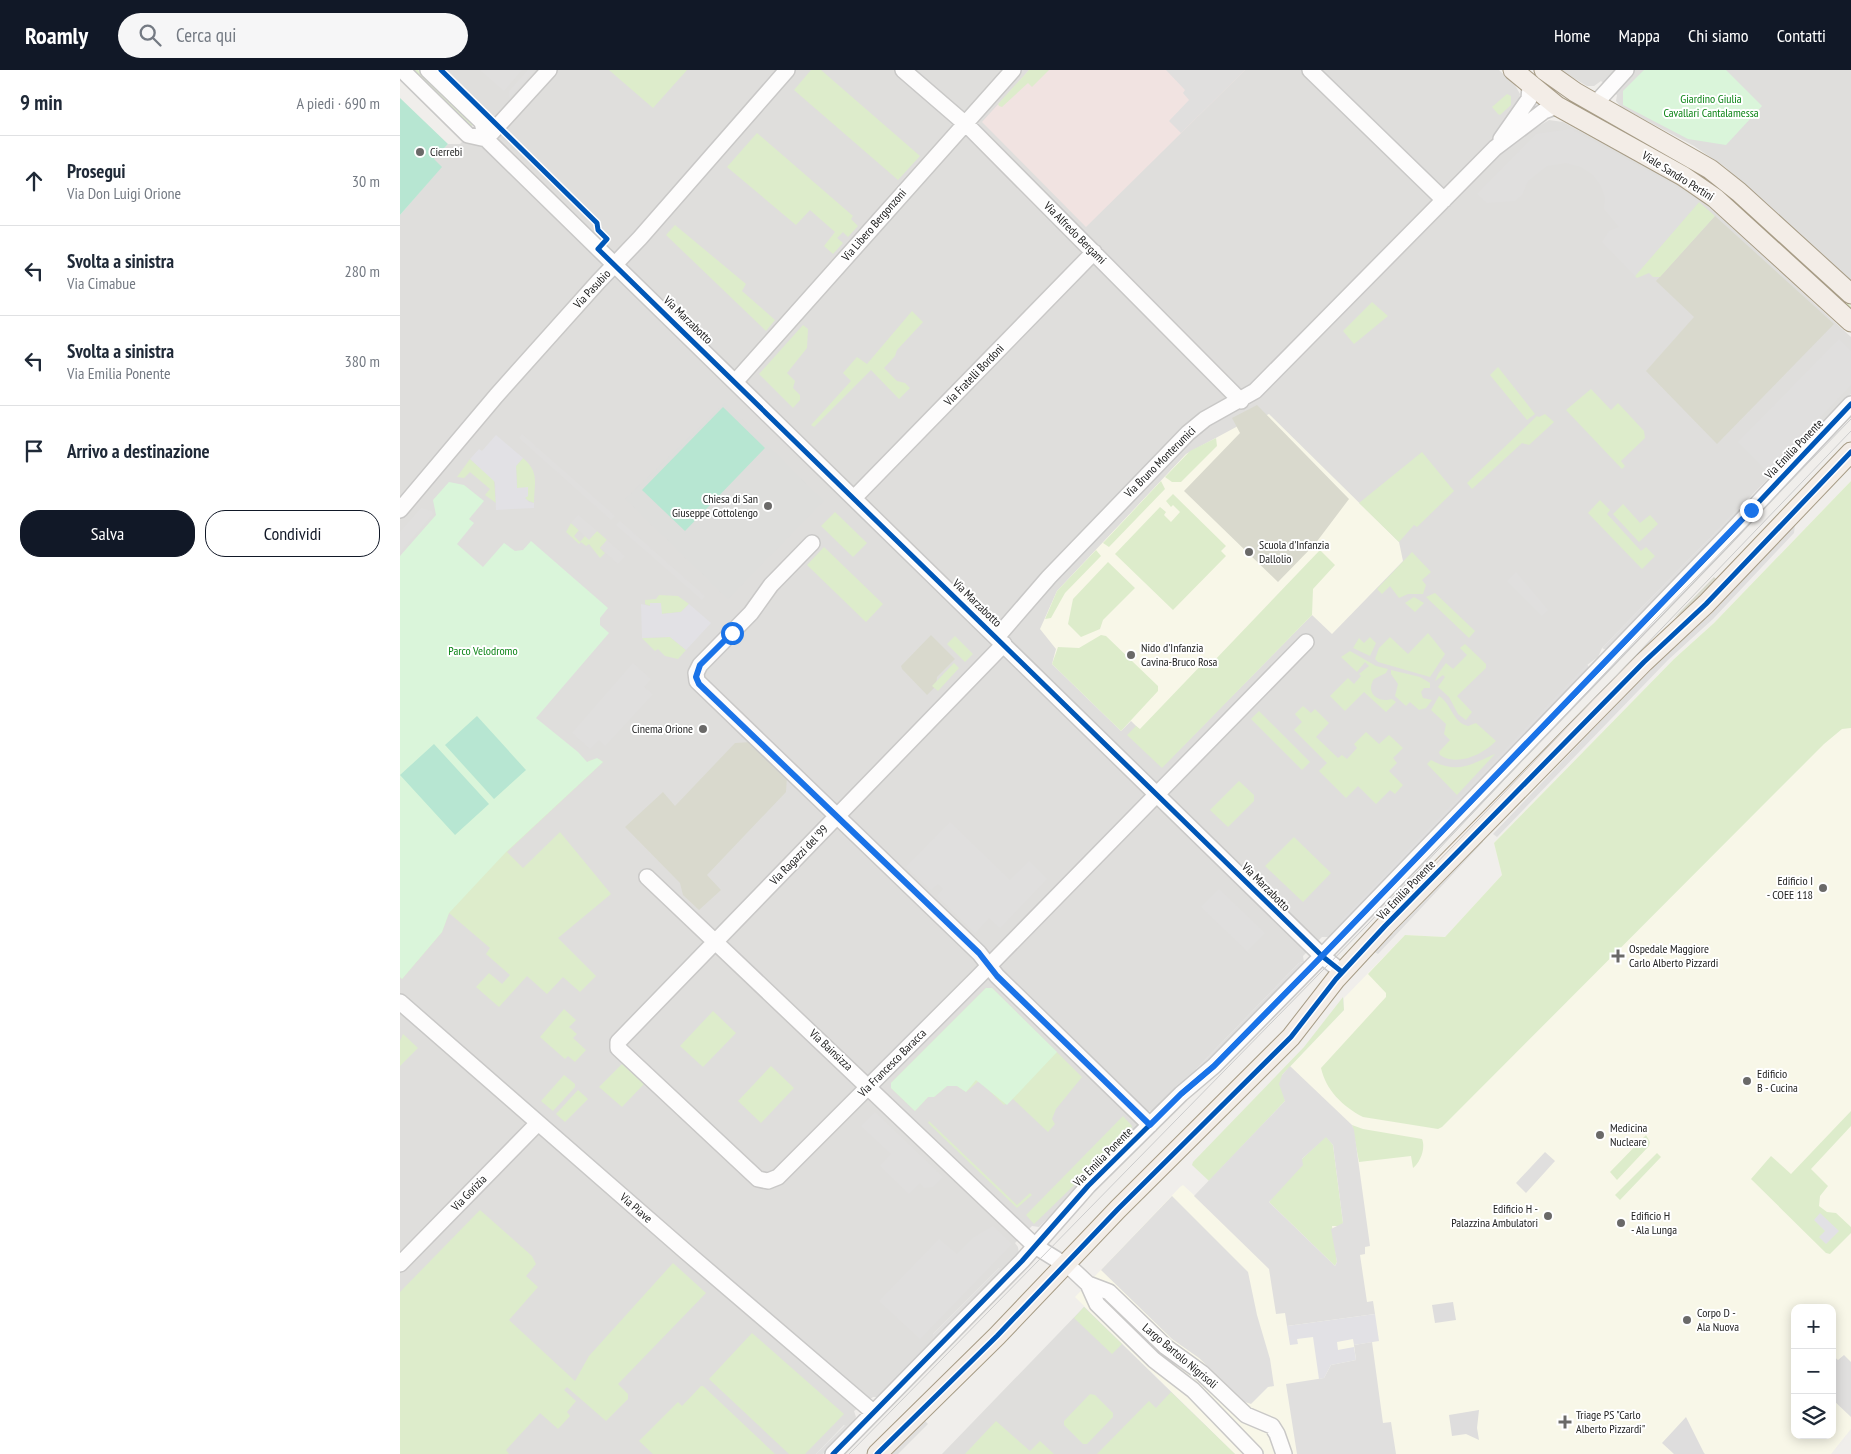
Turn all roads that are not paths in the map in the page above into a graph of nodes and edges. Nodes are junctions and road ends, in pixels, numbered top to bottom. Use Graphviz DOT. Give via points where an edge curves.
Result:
graph roads {
  1 [pos="402,70"];
  2 [pos="428,70"];
  3 [pos="549,70"];
  4 [pos="787,70"];
  5 [pos="903,70"];
  6 [pos="1013,70"];
  7 [pos="1310,70"];
  8 [pos="1512,70"];
  9 [pos="1544,70"];
  10 [pos="1626,70"];
  11 [pos="1530,86"];
  12 [pos="1595,104"];
  13 [pos="1557,106"];
  14 [pos="964,123"];
  15 [pos="486,139"];
  16 [pos="1495,148"];
  17 [pos="1444,200"];
  18 [pos="1094,252"];
  19 [pos="615,264"];
  20 [pos="1851,294"];
  21 [pos="1851,322"];
  22 [pos="736,381"];
  23 [pos="1242,401"];
  24 [pos="1851,404"];
  25 [pos="1851,452"];
  26 [pos="854,498"];
  27 [pos="400,510"];
  28 [pos="812,543"];
  29 [pos="1001,641"];
  30 [pos="1306,642"];
  31 [pos="1157,793"];
  32 [pos="836,816"];
  33 [pos="647,877"];
  34 [pos="716,942"];
  35 [pos="1322,956"];
  36 [pos="989,966"];
  37 [pos="1342,972"];
  38 [pos="400,1002"];
  39 [pos="617,1045"];
  40 [pos="869,1086"];
  41 [pos="538,1123"];
  42 [pos="1150,1125"];
  43 [pos="1035,1246"];
  44 [pos="400,1264"];
  45 [pos="1065,1264"];
  46 [pos="1088,1284"];
  47 [pos="873,1412"];
  48 [pos="832,1454"];
  49 [pos="877,1454"];
  50 [pos="1255,1454"];
  51 [pos="1284,1454"];
  1 -- 15 [label="street, Via Marzabotto" via="468,135"];
  2 -- 15 [label="street, Via Marzabotto" via="482,122"];
  3 -- 15 [label="street"];
  4 -- 19 [label="street, Via Pasubio"];
  5 -- 14 [label="street, Via Alfredo Bergami"];
  6 -- 14 [label="street, Via Libero Bergonzoni"];
  7 -- 17 [label="street"];
  8 -- 11 [label="main road, Viale Sandro Pertini"];
  9 -- 12 [label="main road, Viale Sandro Pertini"];
  10 -- 12 [label="street"];
  11 -- 13 [label="main road, Viale Sandro Pertini"];
  11 -- 16 [label="street, Via Bruno Monterumici" via="1528,99"];
  12 -- 20 [label="main road, Viale Sandro Pertini" via="1725,180"];
  13 -- 16 [label="street, Via Bruno Monterumici" via="1544,111"];
  13 -- 21 [label="main road, Viale Sandro Pertini" via="1698,186 1727,208"];
  14 -- 18 [label="street, Via Alfredo Bergami"];
  14 -- 22 [label="street, Via Libero Bergonzoni"];
  15 -- 19 [label="street, Via Marzabotto"];
  16 -- 17 [label="street, Via Bruno Monterumici"];
  17 -- 23 [label="street, Via Bruno Monterumici" via="1267,380"];
  18 -- 23 [label="street, Via Alfredo Bergami"];
  18 -- 26 [label="street, Via Fratelli Bordoni"];
  19 -- 22 [label="street, Via Marzabotto"];
  19 -- 27 [label="street, Via Pasubio" via="496,396"];
  22 -- 26 [label="street, Via Marzabotto"];
  23 -- 29 [label="street, Via Bruno Monterumici" via="1205,419 1188,432 1049,577"];
  24 -- 35 [label="street, Via Emilia Ponente"];
  25 -- 37 [label="main road, Via Emilia Ponente" via="1706,604 1644,662"];
  26 -- 29 [label="street, Via Marzabotto"];
  28 -- 32 [label="street" via="700,665 696,677 699,684"];
  29 -- 31 [label="street, Via Marzabotto"];
  29 -- 32 [label="street, Via Ragazzi del '99"];
  30 -- 31 [label="street"];
  31 -- 35 [label="street, Via Marzabotto"];
  31 -- 36 [label="street, Via Francesco Baracca"];
  32 -- 34 [label="street, Via Ragazzi del '99"];
  32 -- 36 [label="street"];
  33 -- 34 [label="street, Via Bainsizza"];
  34 -- 39 [label="street, Via Ragazzi del '99"];
  34 -- 40 [label="street, Via Bainsizza"];
  35 -- 37 [label="street, Via Marzabotto"];
  35 -- 42 [label="street, Via Emilia Ponente" via="1214,1066"];
  36 -- 40 [label="street, Via Francesco Baracca"];
  36 -- 42 [label="street"];
  37 -- 45 [label="main road, Via Emilia Ponente" via="1291,1037"];
  38 -- 41 [label="street, Via Piave"];
  39 -- 40 [label="street, Via Francesco Baracca" via="756,1178 763,1181 778,1177"];
  40 -- 43 [label="street, Via Bainsizza"];
  41 -- 44 [label="street, Via Gorizia"];
  41 -- 47 [label="street, Via Piave"];
  42 -- 43 [label="street, Via Emilia Ponente" via="1080,1195"];
  43 -- 45 [label="street, Largo Bartolo Nigrisoli"];
  43 -- 47 [label="street, Via Emilia Ponente"];
  45 -- 46 [label="street, Largo Bartolo Nigrisoli"];
  45 -- 49 [label="main road, Via Emilia Ponente"];
  46 -- 50 [label="street, Largo Bartolo Nigrisoli" via="1097,1304 1154,1360 1193,1390"];
  46 -- 51 [label="street, Largo Bartolo Nigrisoli" via="1109,1292 1166,1347 1202,1373 1246,1416 1268,1424 1277,1434"];
  47 -- 48 [label="street, Via Emilia Ponente"];
}
